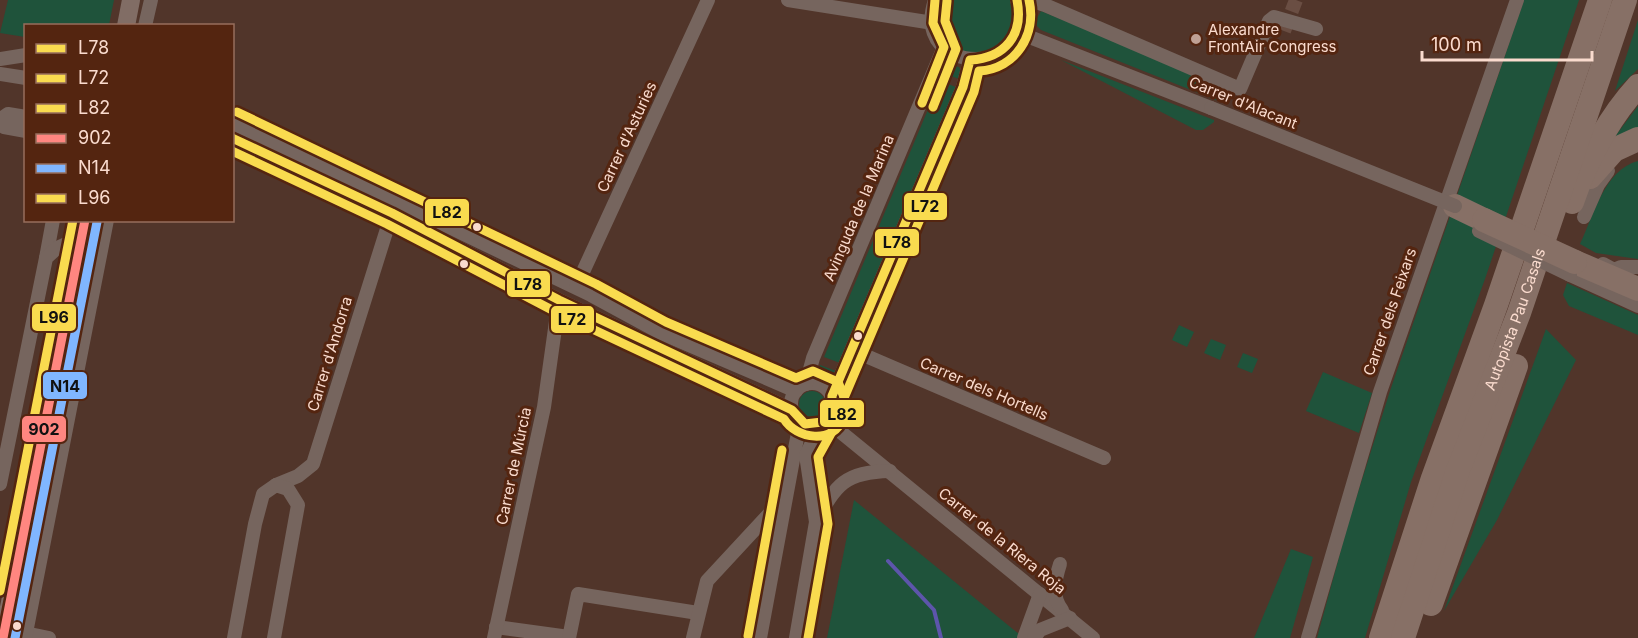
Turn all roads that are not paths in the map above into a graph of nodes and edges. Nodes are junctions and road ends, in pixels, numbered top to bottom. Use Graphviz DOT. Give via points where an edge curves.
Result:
graph roads {
  1 [pos="130,0"];
  2 [pos="151,0"];
  3 [pos="708,0"];
  4 [pos="788,0"];
  5 [pos="935,0"];
  6 [pos="1017,0"];
  7 [pos="1517,0"];
  8 [pos="1600,0"];
  9 [pos="1625,0"];
  10 [pos="933,23"];
  11 [pos="126,24"];
  12 [pos="145,24"];
  13 [pos="1316,29"];
  14 [pos="1017,32"];
  15 [pos="944,47"];
  16 [pos="0,50"];
  17 [pos="24,54"];
  18 [pos="24,54"];
  19 [pos="0,59"];
  20 [pos="970,60"];
  21 [pos="0,74"];
  22 [pos="24,78"];
  23 [pos="1638,86"];
  24 [pos="24,117"];
  25 [pos="234,124"];
  26 [pos="24,131"];
  27 [pos="234,139"];
  28 [pos="1638,139"];
  29 [pos="1638,152"];
  30 [pos="1455,206"];
  31 [pos="1579,207"];
  32 [pos="392,213"];
  33 [pos="53,222"];
  34 [pos="107,222"];
  35 [pos="84,228"];
  36 [pos="46,258"];
  37 [pos="1575,263"];
  38 [pos="1638,267"];
  39 [pos="1614,270"];
  40 [pos="1638,277"];
  41 [pos="576,288"];
  42 [pos="1638,289"];
  43 [pos="559,300"];
  44 [pos="1638,306"];
  45 [pos="852,350"];
  46 [pos="801,387"];
  47 [pos="832,396"];
  48 [pos="796,416"];
  49 [pos="824,422"];
  50 [pos="1104,458"];
  51 [pos="890,471"];
  52 [pos="0,484"];
  53 [pos="276,486"];
  54 [pos="784,498"];
  55 [pos="816,522"];
  56 [pos="1060,564"];
  57 [pos="1040,594"];
  58 [pos="698,613"];
  59 [pos="1070,618"];
  60 [pos="495,633"];
  61 [pos="25,636"];
  62 [pos="569,637"];
  63 [pos="3,638"];
  64 [pos="49,638"];
  65 [pos="234,638"];
  66 [pos="274,638"];
  67 [pos="693,638"];
  68 [pos="760,638"];
  69 [pos="796,638"];
  70 [pos="1024,638"];
  71 [pos="1034,638"];
  72 [pos="1093,638"];
  73 [pos="1308,638"];
  74 [pos="1381,638"];
  75 [pos="1403,638"];
  76 [pos="1421,638"];
  1 -- 11 [label="street"];
  2 -- 12 [label="street"];
  3 -- 41 [label="street, Carrer d'Asturies"];
  4 -- 10 [label="street"];
  5 -- 10 [label="street"];
  6 -- 13 [label="street, Carrer d'Alacant" via="1045,5 1240,89 1274,17"];
  6 -- 14 [label="street"];
  7 -- 73 [label="street, Carrer dels Feixars" via="1380,392"];
  8 -- 74 [label="highway, Autopista Pau Casals"];
  9 -- 75 [label="highway, Autopista Pau Casals" via="1519,313 1457,473"];
  10 -- 15 [label="street"];
  14 -- 20 [label="street" via="1011,44 997,55"];
  14 -- 30 [label="street, Carrer d'Alacant, bridge"];
  15 -- 20 [label="street"];
  15 -- 46 [label="street, Avinguda de la Marina"];
  16 -- 17 [label="street"];
  18 -- 19 [label="street"];
  20 -- 45 [label="street" via="963,87"];
  21 -- 22 [label="street"];
  23 -- 31 [label="highway" via="1596,144"];
  24 -- 26 [label="street" via="8,114 1,119 4,127"];
  25 -- 41 [label="street"];
  27 -- 32 [label="street"];
  28 -- 31 [label="highway" via="1614,150 1600,162"];
  29 -- 31 [label="street" via="1620,159 1608,170"];
  30 -- 37 [label="highway, bridge"];
  31 -- 76 [label="highway"];
  32 -- 43 [label="street"];
  32 -- 53 [label="street, Carrer d'Andorra" via="313,464"];
  33 -- 36 [label="street"];
  34 -- 61 [label="street"];
  35 -- 36 [label="street"];
  35 -- 63 [label="street"];
  36 -- 52 [label="street"];
  37 -- 39 [label="street"];
  37 -- 42 [label="highway"];
  37 -- 44 [label="street"];
  38 -- 39 [label="street"];
  39 -- 40 [label="highway"];
  41 -- 46 [label="street" via="661,333"];
  43 -- 48 [label="street"];
  43 -- 60 [label="street, Carrer de Múrcia" via="544,407"];
  45 -- 47 [label="street"];
  45 -- 50 [label="street, Carrer dels Hortells"];
  46 -- 47 [label="street" via="818,383"];
  46 -- 48 [label="street" via="791,400"];
  47 -- 49 [label="street" via="832,414"];
  48 -- 49 [label="street" via="810,426"];
  48 -- 54 [label="street"];
  49 -- 51 [label="street, Carrer de la Riera Roja"];
  49 -- 55 [label="street" via="806,455"];
  51 -- 55 [label="street" via="865,471 847,480 831,494"];
  51 -- 57 [label="street, Carrer de la Riera Roja"];
  53 -- 65 [label="street, Carrer d'Andorra" via="263,494"];
  53 -- 66 [label="street" via="288,489 298,505"];
  54 -- 58 [label="street" via="707,581"];
  54 -- 68 [label="street"];
  55 -- 69 [label="street"];
  56 -- 59 [label="street" via="1057,603"];
  57 -- 59 [label="street, Carrer de la Riera Roja"];
  57 -- 70 [label="street"];
  58 -- 62 [label="street" via="578,594"];
  58 -- 67 [label="street"];
  59 -- 71 [label="street" via="1040,630"];
  59 -- 72 [label="street, Carrer de la Riera Roja"];
  60 -- 62 [label="street"];
  61 -- 64 [label="street"];
}
